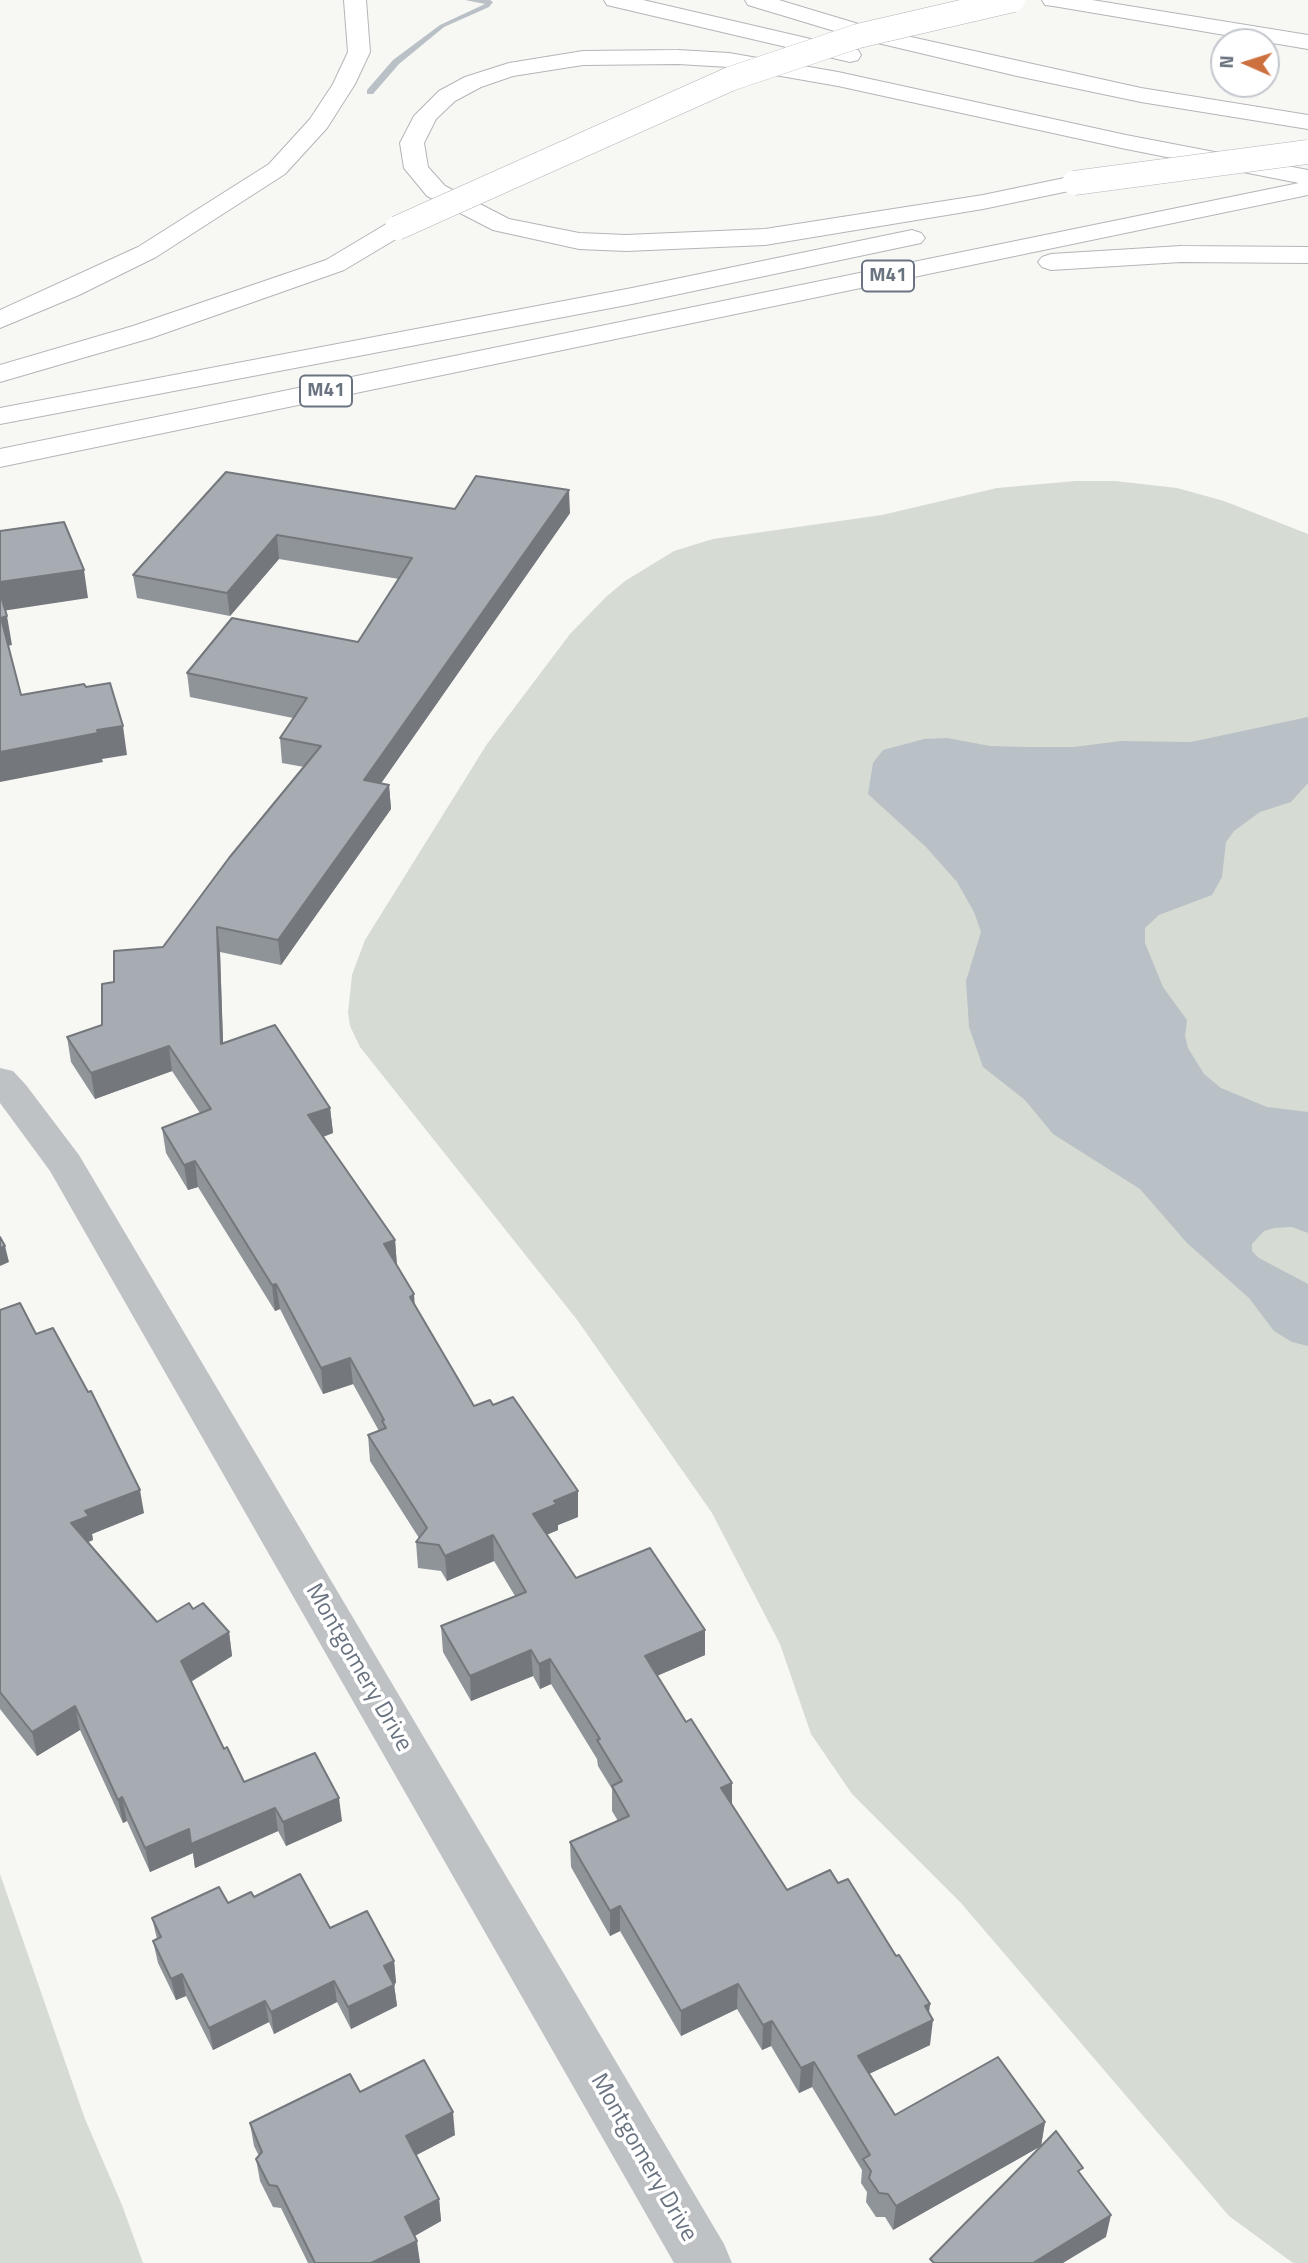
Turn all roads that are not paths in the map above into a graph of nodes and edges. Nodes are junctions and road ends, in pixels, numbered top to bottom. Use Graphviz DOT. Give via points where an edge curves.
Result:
graph roads {
  1 [pos="615,0"];
  2 [pos="756,0"];
  3 [pos="1013,0"];
  4 [pos="1054,0"];
  5 [pos="355,1"];
  6 [pos="1308,41"];
  7 [pos="877,61"];
  8 [pos="1073,108"];
  9 [pos="1308,122"];
  10 [pos="1308,152"];
  11 [pos="1308,161"];
  12 [pos="1308,177"];
  13 [pos="1308,188"];
  14 [pos="1079,193"];
  15 [pos="1308,255"];
  16 [pos="0,320"];
  17 [pos="652,324"];
  18 [pos="0,374"];
  19 [pos="0,416"];
  20 [pos="0,458"];
  21 [pos="0,1080"];
  22 [pos="704,2263"];
  1 -- 7 [label="highway"];
  2 -- 9 [label="highway" via="869,34 1141,95"];
  3 -- 18 [label="highway, bridge" via="858,36 730,79 397,229 335,265 142,332"];
  4 -- 6 [label="highway"];
  5 -- 16 [label="highway" via="359,52 319,123 277,169 147,252"];
  8 -- 12 [label="highway" via="1206,143"];
  10 -- 14 [label="highway, bridge"];
  11 -- 14 [label="highway, M41"];
  12 -- 14 [label="highway" via="838,79 729,60 678,57 583,58 509,70 447,96 426,116 412,143 416,168 436,191 502,225 579,241 765,237 983,202"];
  13 -- 17 [label="highway, M41"];
  14 -- 19 [label="highway, M41" via="632,296"];
  15 -- 17 [label="highway" via="1181,254 1057,261 786,310"];
  17 -- 20 [label="highway, M41"];
  21 -- 22 [label="street, Montgomery Drive" via="65,1164"];
}
